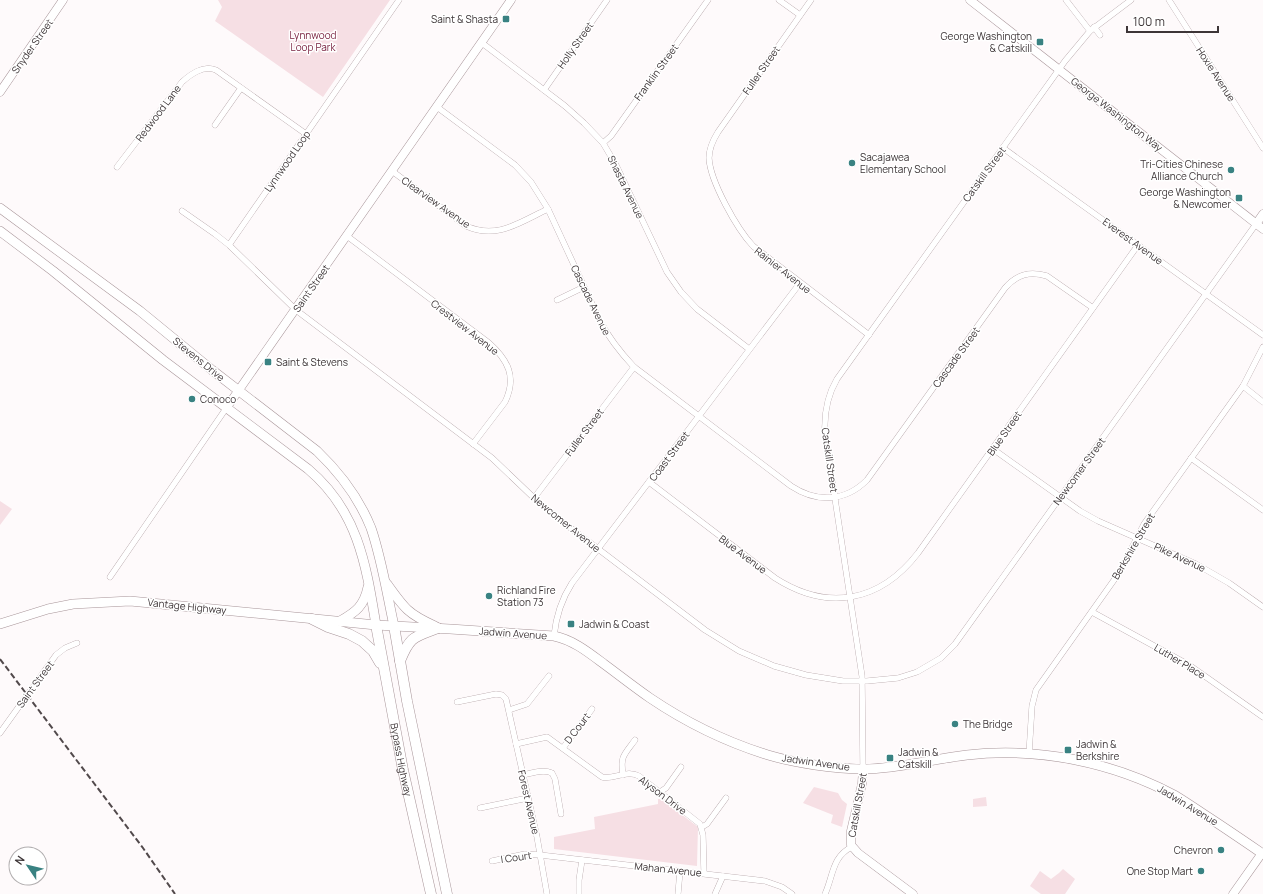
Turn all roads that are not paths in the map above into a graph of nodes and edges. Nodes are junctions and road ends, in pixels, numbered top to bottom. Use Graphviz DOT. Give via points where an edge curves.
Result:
graph roads {
  1 [pos="63,0"];
  2 [pos="399,0"];
  3 [pos="511,0"];
  4 [pos="606,0"];
  5 [pos="708,0"];
  6 [pos="779,0"];
  7 [pos="811,0"];
  8 [pos="970,0"];
  9 [pos="1066,0"];
  10 [pos="1130,0"];
  11 [pos="1169,0"];
  12 [pos="800,15"];
  13 [pos="1092,29"];
  14 [pos="1100,35"];
  15 [pos="482,43"];
  16 [pos="1059,70"];
  17 [pos="241,88"];
  18 [pos="544,90"];
  19 [pos="0,92"];
  20 [pos="437,107"];
  21 [pos="215,125"];
  22 [pos="306,134"];
  23 [pos="712,140"];
  24 [pos="603,143"];
  25 [pos="1003,148"];
  26 [pos="1263,148"];
  27 [pos="117,167"];
  28 [pos="392,171"];
  29 [pos="0,208"];
  30 [pos="548,209"];
  31 [pos="182,211"];
  32 [pos="1263,214"];
  33 [pos="1260,226"];
  34 [pos="0,231"];
  35 [pos="347,236"];
  36 [pos="229,245"];
  37 [pos="1138,245"];
  38 [pos="800,283"];
  39 [pos="584,287"];
  40 [pos="1206,294"];
  41 [pos="557,300"];
  42 [pos="1093,308"];
  43 [pos="296,310"];
  44 [pos="869,335"];
  45 [pos="1263,335"];
  46 [pos="1263,347"];
  47 [pos="749,349"];
  48 [pos="634,367"];
  49 [pos="1243,386"];
  50 [pos="238,390"];
  51 [pos="1263,402"];
  52 [pos="227,407"];
  53 [pos="699,416"];
  54 [pos="473,444"];
  55 [pos="992,449"];
  56 [pos="1191,458"];
  57 [pos="649,482"];
  58 [pos="835,497"];
  59 [pos="534,498"];
  60 [pos="1060,498"];
  61 [pos="1263,510"];
  62 [pos="1136,538"];
  63 [pos="598,549"];
  64 [pos="110,577"];
  65 [pos="384,580"];
  66 [pos="368,586"];
  67 [pos="850,597"];
  68 [pos="1263,607"];
  69 [pos="1092,612"];
  70 [pos="312,619"];
  71 [pos="340,621"];
  72 [pos="0,624"];
  73 [pos="376,625"];
  74 [pos="394,626"];
  75 [pos="438,628"];
  76 [pos="554,636"];
  77 [pos="77,643"];
  78 [pos="400,660"];
  79 [pos="385,673"];
  80 [pos="549,676"];
  81 [pos="862,681"];
  82 [pos="457,702"];
  83 [pos="592,709"];
  84 [pos="509,710"];
  85 [pos="1263,718"];
  86 [pos="0,733"];
  87 [pos="635,740"];
  88 [pos="516,744"];
  89 [pos="563,748"];
  90 [pos="1029,754"];
  91 [pos="681,767"];
  92 [pos="863,769"];
  93 [pos="623,775"];
  94 [pos="523,776"];
  95 [pos="660,792"];
  96 [pos="528,798"];
  97 [pos="726,798"];
  98 [pos="480,808"];
  99 [pos="561,814"];
  100 [pos="702,827"];
  101 [pos="852,847"];
  102 [pos="1263,853"];
  103 [pos="540,855"];
  104 [pos="582,860"];
  105 [pos="492,861"];
  106 [pos="680,871"];
  107 [pos="704,873"];
  108 [pos="723,876"];
  109 [pos="431,894"];
  110 [pos="447,894"];
  111 [pos="546,894"];
  112 [pos="579,894"];
  113 [pos="678,894"];
  114 [pos="715,894"];
  115 [pos="792,894"];
  116 [pos="824,894"];
  117 [pos="913,894"];
  118 [pos="1232,894"];
  1 -- 19 [label="street, Snyder Street"];
  2 -- 22 [label="street, Lynnwood Loop"];
  3 -- 15 [label="street, Saint Street"];
  4 -- 18 [label="street, Holly Street"];
  5 -- 24 [label="street, Franklin Street" via="611,136"];
  6 -- 12 [label="street"];
  7 -- 12 [label="street, Fuller Street"];
  8 -- 16 [label="street, George Washington Way"];
  9 -- 13 [label="street"];
  10 -- 13 [label="street, Catskill Street"];
  11 -- 26 [label="street, Hoxie Avenue"];
  12 -- 23 [label="street, Fuller Street"];
  13 -- 14 [label="street"];
  13 -- 16 [label="street, Catskill Street"];
  15 -- 18 [label="street, Shasta Avenue"];
  15 -- 20 [label="street, Saint Street"];
  16 -- 25 [label="street, Catskill Street"];
  16 -- 33 [label="street, George Washington Way"];
  17 -- 21 [label="street"];
  17 -- 22 [label="street, Redwood Lane"];
  17 -- 27 [label="street, Redwood Lane" via="212,68 194,73 182,82"];
  18 -- 24 [label="street, Shasta Avenue" via="584,123"];
  20 -- 28 [label="street, Saint Street"];
  20 -- 30 [label="street, Cascade Avenue" via="515,165 532,182"];
  22 -- 36 [label="street, Lynnwood Loop"];
  23 -- 38 [label="street, Rainier Avenue" via="709,157 712,174 737,227 753,246"];
  24 -- 47 [label="street, Shasta Avenue" via="667,272 681,292 697,309"];
  25 -- 37 [label="street, Everest Avenue"];
  25 -- 44 [label="street, Catskill Street"];
  28 -- 30 [label="street, Clearview Avenue" via="466,226 476,230 498,231"];
  28 -- 35 [label="street, Saint Street"];
  29 -- 50 [label="main road, Stevens Drive" via="134,306"];
  30 -- 39 [label="street, Cascade Avenue"];
  31 -- 36 [label="street"];
  32 -- 33 [label="street, Newcomer Street"];
  33 -- 40 [label="street, Newcomer Street"];
  34 -- 52 [label="main road, Stevens Drive" via="163,360"];
  35 -- 43 [label="street, Saint Street"];
  35 -- 54 [label="street, Crestview Avenue" via="489,343 504,358 510,375 508,395"];
  36 -- 43 [label="street"];
  37 -- 40 [label="street, Everest Avenue"];
  37 -- 42 [label="street, Blue Street"];
  38 -- 44 [label="street, Rainier Avenue"];
  38 -- 47 [label="street, Coast Street"];
  39 -- 41 [label="street"];
  39 -- 48 [label="street, Cascade Avenue" via="609,338"];
  40 -- 45 [label="street, Everest Avenue"];
  40 -- 60 [label="street, Newcomer Street"];
  42 -- 55 [label="street, Blue Street"];
  42 -- 58 [label="street, Cascade Street" via="1047,276 1024,274 1010,282 867,480 849,494"];
  43 -- 50 [label="street, Saint Street"];
  43 -- 54 [label="street, Newcomer Avenue"];
  44 -- 58 [label="street, Catskill Street" via="833,385 826,406 825,433"];
  46 -- 49 [label="street, Berkshire Street"];
  47 -- 53 [label="street, Coast Street"];
  48 -- 53 [label="street, Cascade Avenue"];
  48 -- 59 [label="street, Fuller Street"];
  49 -- 51 [label="street"];
  49 -- 56 [label="street, Berkshire Street"];
  50 -- 52 [label="street, Saint Street"];
  50 -- 65 [label="main road, Stevens Drive" via="317,451 343,479 370,527"];
  52 -- 64 [label="street, Saint Street"];
  52 -- 66 [label="main road, Stevens Drive" via="308,469 329,489 341,505 356,536"];
  53 -- 57 [label="street, Coast Street"];
  53 -- 58 [label="street, Cascade Avenue" via="800,492 819,498"];
  54 -- 59 [label="street, Newcomer Avenue"];
  55 -- 60 [label="street, Pike Avenue"];
  55 -- 67 [label="street, Blue Street" via="905,568 887,583"];
  56 -- 61 [label="street"];
  56 -- 62 [label="street, Berkshire Street"];
  57 -- 63 [label="street, Coast Street"];
  57 -- 67 [label="street, Blue Avenue" via="787,586 816,596"];
  58 -- 67 [label="street, Catskill Street"];
  59 -- 63 [label="street, Newcomer Avenue"];
  60 -- 62 [label="street, Pike Avenue" via="1080,511"];
  60 -- 81 [label="street, Newcomer Street" via="949,651 928,666 906,676"];
  62 -- 68 [label="street, Pike Avenue" via="1202,567"];
  62 -- 69 [label="street, Berkshire Street" via="1119,573"];
  63 -- 76 [label="street, Coast Street" via="562,600"];
  63 -- 81 [label="street, Newcomer Avenue" via="705,630 739,651 806,676"];
  65 -- 74 [label="main road, Stevens Drive"];
  65 -- 75 [label="main road" via="405,609"];
  66 -- 71 [label="main road" via="360,606"];
  66 -- 73 [label="main road, Stevens Drive"];
  67 -- 81 [label="street, Catskill Street"];
  69 -- 85 [label="street, Luther Place" via="1189,665"];
  69 -- 90 [label="street, Berkshire Street" via="1036,690 1032,706"];
  70 -- 71 [label="main road, Vantage Highway"];
  70 -- 72 [label="main road, Vantage Highway" via="142,602 96,602 48,609"];
  70 -- 79 [label="highway" via="362,641 373,650"];
  71 -- 73 [label="main road, Vantage Highway"];
  73 -- 74 [label="main road, Jadwin Avenue"];
  73 -- 79 [label="highway, Bypass Highway"];
  74 -- 75 [label="main road, Jadwin Avenue"];
  74 -- 78 [label="highway, Bypass Highway"];
  75 -- 76 [label="main road, Jadwin Avenue"];
  75 -- 78 [label="highway" via="411,640"];
  76 -- 92 [label="main road, Jadwin Avenue" via="585,650 664,708 716,736 770,755"];
  77 -- 86 [label="street, Saint Street" via="56,655"];
  78 -- 110 [label="highway, Bypass Highway"];
  79 -- 109 [label="highway, Bypass Highway" via="403,770"];
  80 -- 84 [label="street" via="527,704"];
  81 -- 92 [label="street, Catskill Street"];
  82 -- 84 [label="street" via="498,694 506,698"];
  83 -- 89 [label="street, D Court"];
  84 -- 88 [label="street, Forest Avenue"];
  87 -- 93 [label="street" via="622,758"];
  88 -- 89 [label="street, Alyson Drive" via="547,737"];
  88 -- 94 [label="street, Forest Avenue"];
  89 -- 93 [label="street, Alyson Drive" via="602,777"];
  90 -- 92 [label="main road, Jadwin Avenue" via="967,755"];
  90 -- 102 [label="main road, Jadwin Avenue" via="1085,762 1156,786 1178,797"];
  91 -- 95 [label="street" via="666,788"];
  92 -- 101 [label="street, Catskill Street" via="850,835"];
  93 -- 95 [label="street, Alyson Drive" via="634,774"];
  94 -- 96 [label="street, Forest Avenue"];
  94 -- 99 [label="street" via="549,771 552,773"];
  95 -- 100 [label="street, Alyson Drive" via="695,818"];
  96 -- 98 [label="street"];
  96 -- 103 [label="street, Forest Avenue"];
  97 -- 100 [label="street"];
  100 -- 107 [label="street"];
  101 -- 116 [label="street, Catskill Street" via="835,863"];
  101 -- 117 [label="street"];
  102 -- 118 [label="street"];
  103 -- 104 [label="street, Mahan Avenue"];
  103 -- 105 [label="street, I Court" via="525,854"];
  103 -- 111 [label="street, Forest Avenue"];
  104 -- 106 [label="street, Mahan Avenue"];
  104 -- 112 [label="street"];
  106 -- 107 [label="street, Mahan Avenue"];
  106 -- 113 [label="street"];
  107 -- 108 [label="street, Mahan Avenue"];
  108 -- 114 [label="street"];
  108 -- 115 [label="street, Mahan Avenue" via="765,881 776,884"];
}
